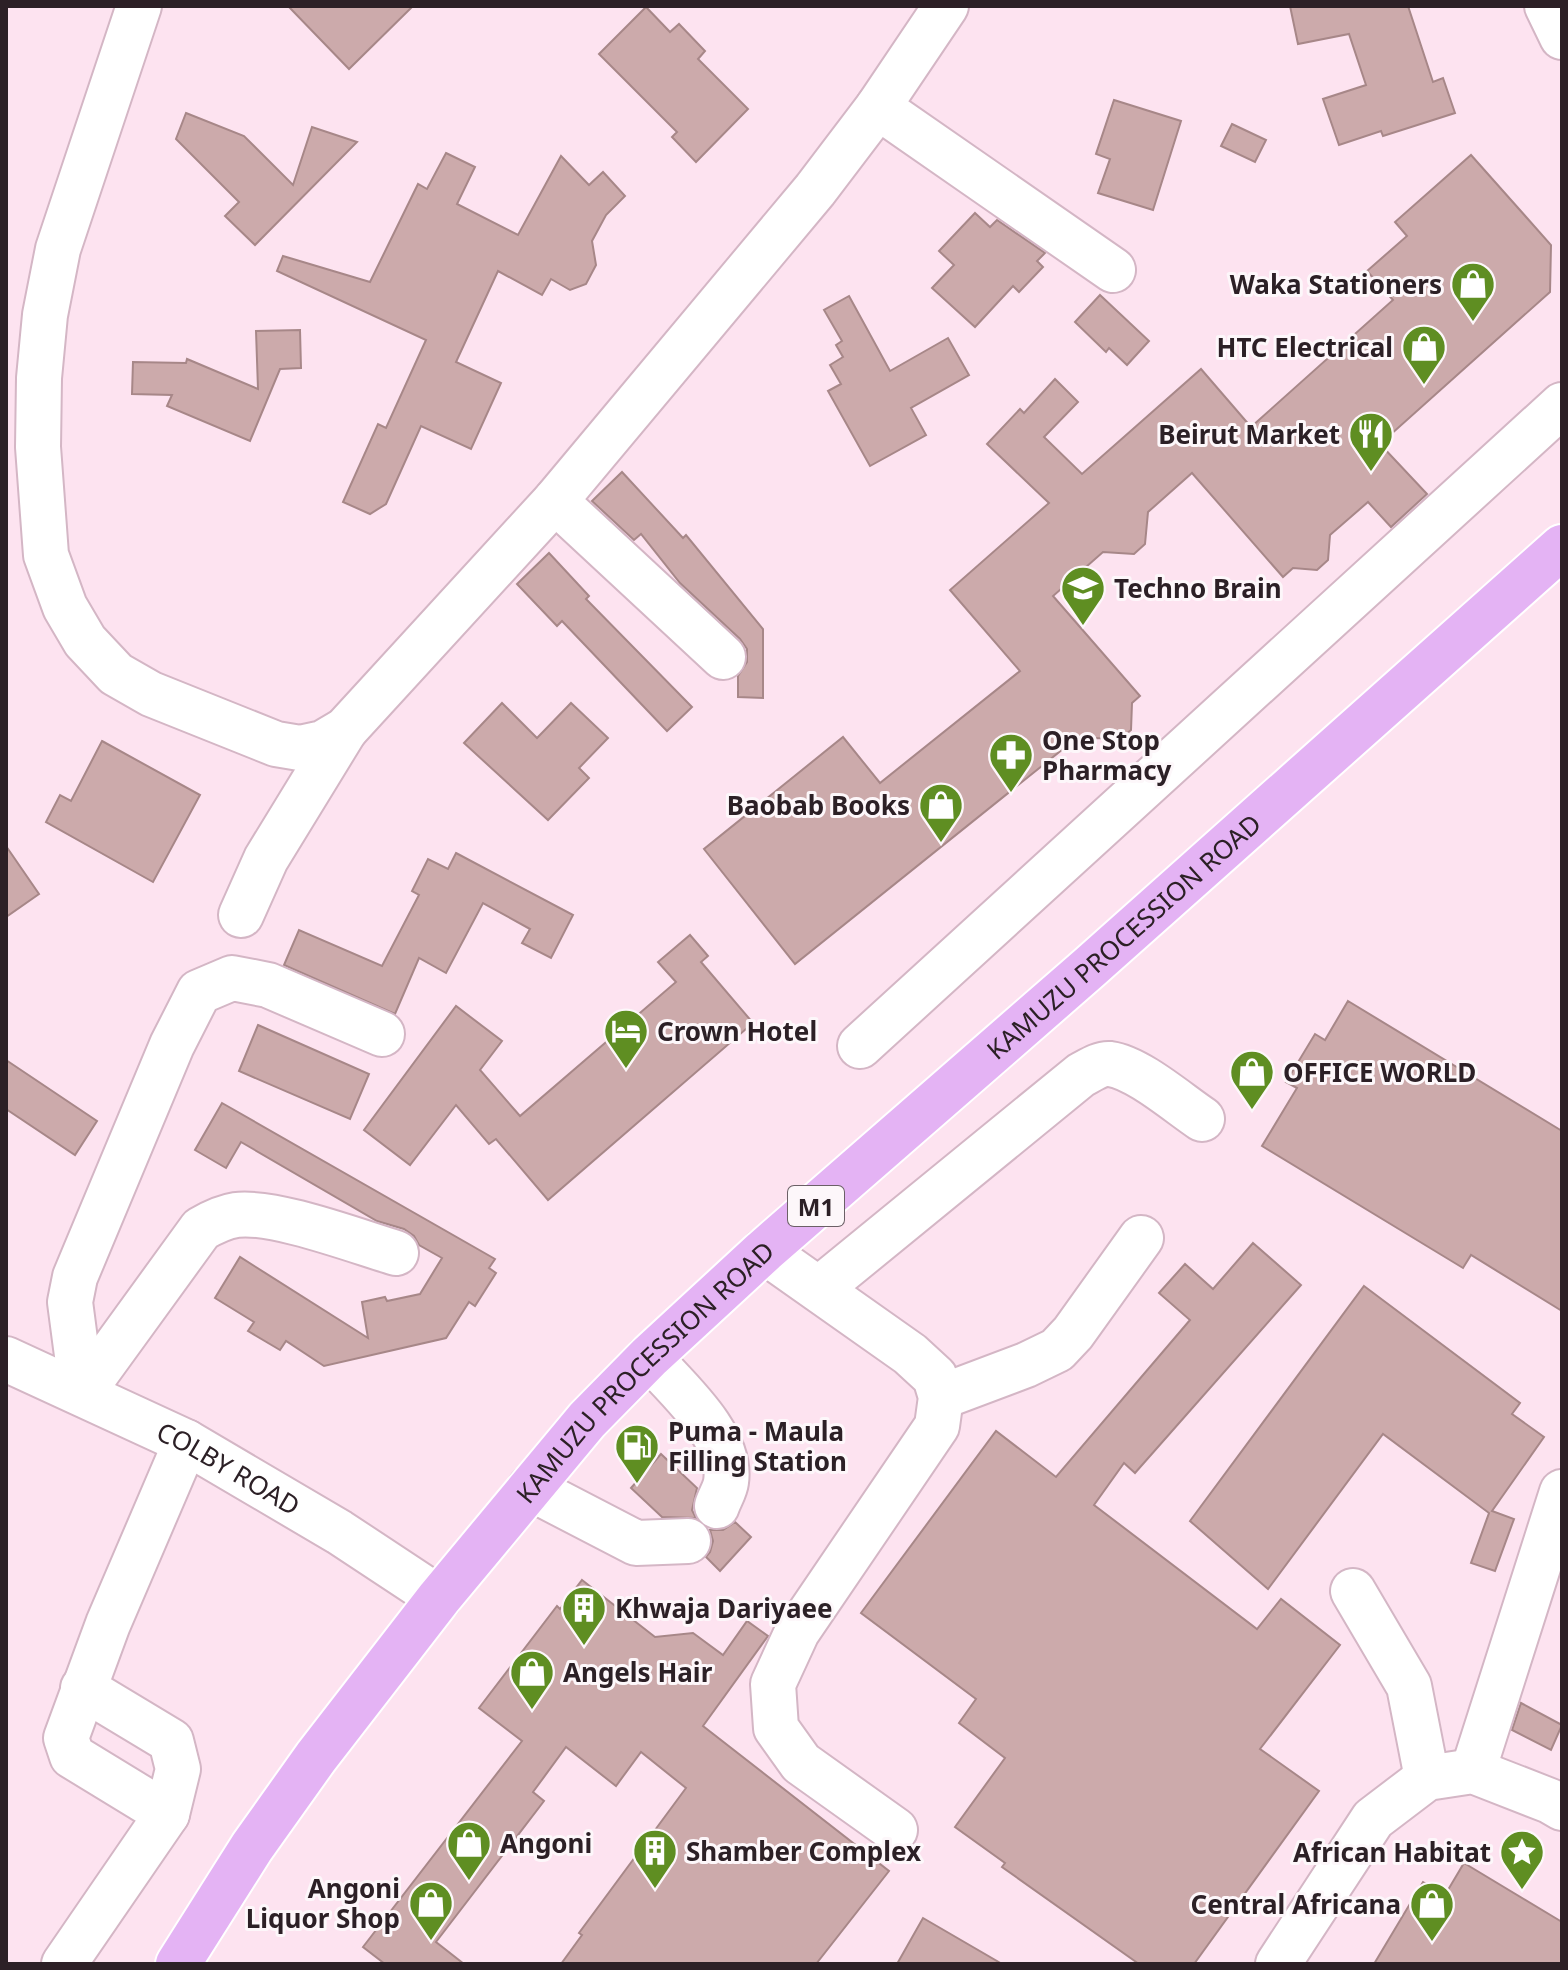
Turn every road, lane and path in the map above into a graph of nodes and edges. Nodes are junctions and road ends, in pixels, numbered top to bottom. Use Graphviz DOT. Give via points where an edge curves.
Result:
graph roads {
  1 [pos="139,6"];
  2 [pos="946,6"];
  3 [pos="1547,6"];
  4 [pos="1562,37"];
  5 [pos="878,107"];
  6 [pos="1113,270"];
  7 [pos="1562,405"];
  8 [pos="555,501"];
  9 [pos="1562,547"];
  10 [pos="723,657"];
  11 [pos="345,730"];
  12 [pos="241,915"];
  13 [pos="382,1034"];
  14 [pos="860,1046"];
  15 [pos="1202,1119"];
  16 [pos="1141,1238"];
  17 [pos="764,1251"];
  18 [pos="396,1253"];
  19 [pos="819,1289"];
  20 [pos="649,1357"];
  21 [pos="6,1359"];
  22 [pos="82,1393"];
  23 [pos="941,1397"];
  24 [pos="186,1442"];
  25 [pos="530,1488"];
  26 [pos="1562,1492"];
  27 [pos="717,1506"];
  28 [pos="688,1541"];
  29 [pos="1353,1591"];
  30 [pos="439,1598"];
  31 [pos="83,1688"];
  32 [pos="1473,1771"];
  33 [pos="1427,1778"];
  34 [pos="1562,1808"];
  35 [pos="167,1814"];
  36 [pos="895,1830"];
  37 [pos="180,1963"];
  38 [pos="64,1964"];
  39 [pos="1278,1964"];
  1 -- 11 [label="street" via="58,249 45,315 38,447 46,555 65,607 85,641 116,674 151,694 276,744 300,748"];
  2 -- 5 [label="street"];
  3 -- 4 [label="street"];
  5 -- 6 [label="street"];
  5 -- 8 [label="street"];
  7 -- 14 [label="street"];
  8 -- 10 [label="street"];
  8 -- 11 [label="street"];
  9 -- 17 [label="highway, KAMUZU PROCESSION ROAD / M1"];
  11 -- 12 [label="street" via="266,859"];
  13 -- 22 [label="street" via="268,985 232,978 199,992 75,1277 70,1302"];
  15 -- 19 [label="street" via="1133,1073 1099,1066 1081,1075"];
  16 -- 23 [label="street" via="1057,1350"];
  17 -- 19 [label="street"];
  17 -- 20 [label="highway, KAMUZU PROCESSION ROAD / M1"];
  18 -- 22 [label="street" via="265,1215 219,1219 201,1229"];
  19 -- 23 [label="street" via="910,1354 935,1377"];
  20 -- 25 [label="highway, KAMUZU PROCESSION ROAD / M1"];
  20 -- 27 [label="street" via="717,1435 726,1482"];
  21 -- 22 [label="street, COLBY ROAD"];
  22 -- 24 [label="street, COLBY ROAD"];
  23 -- 36 [label="street" via="937,1426 797,1632 773,1684 776,1728 801,1763"];
  24 -- 30 [label="street, COLBY ROAD"];
  24 -- 31 [label="street"];
  25 -- 28 [label="street" via="636,1543"];
  25 -- 30 [label="highway, KAMUZU PROCESSION ROAD / M1"];
  26 -- 32 [label="street"];
  29 -- 33 [label="street" via="1409,1686"];
  30 -- 37 [label="highway, KAMUZU PROCESSION ROAD / M1" via="252,1847"];
  31 -- 35 [label="street" via="171,1741 178,1769"];
  31 -- 35 [label="street" via="66,1738 72,1756"];
  32 -- 33 [label="street"];
  32 -- 34 [label="street"];
  33 -- 39 [label="street" via="1373,1819"];
  35 -- 38 [label="street"];
}
